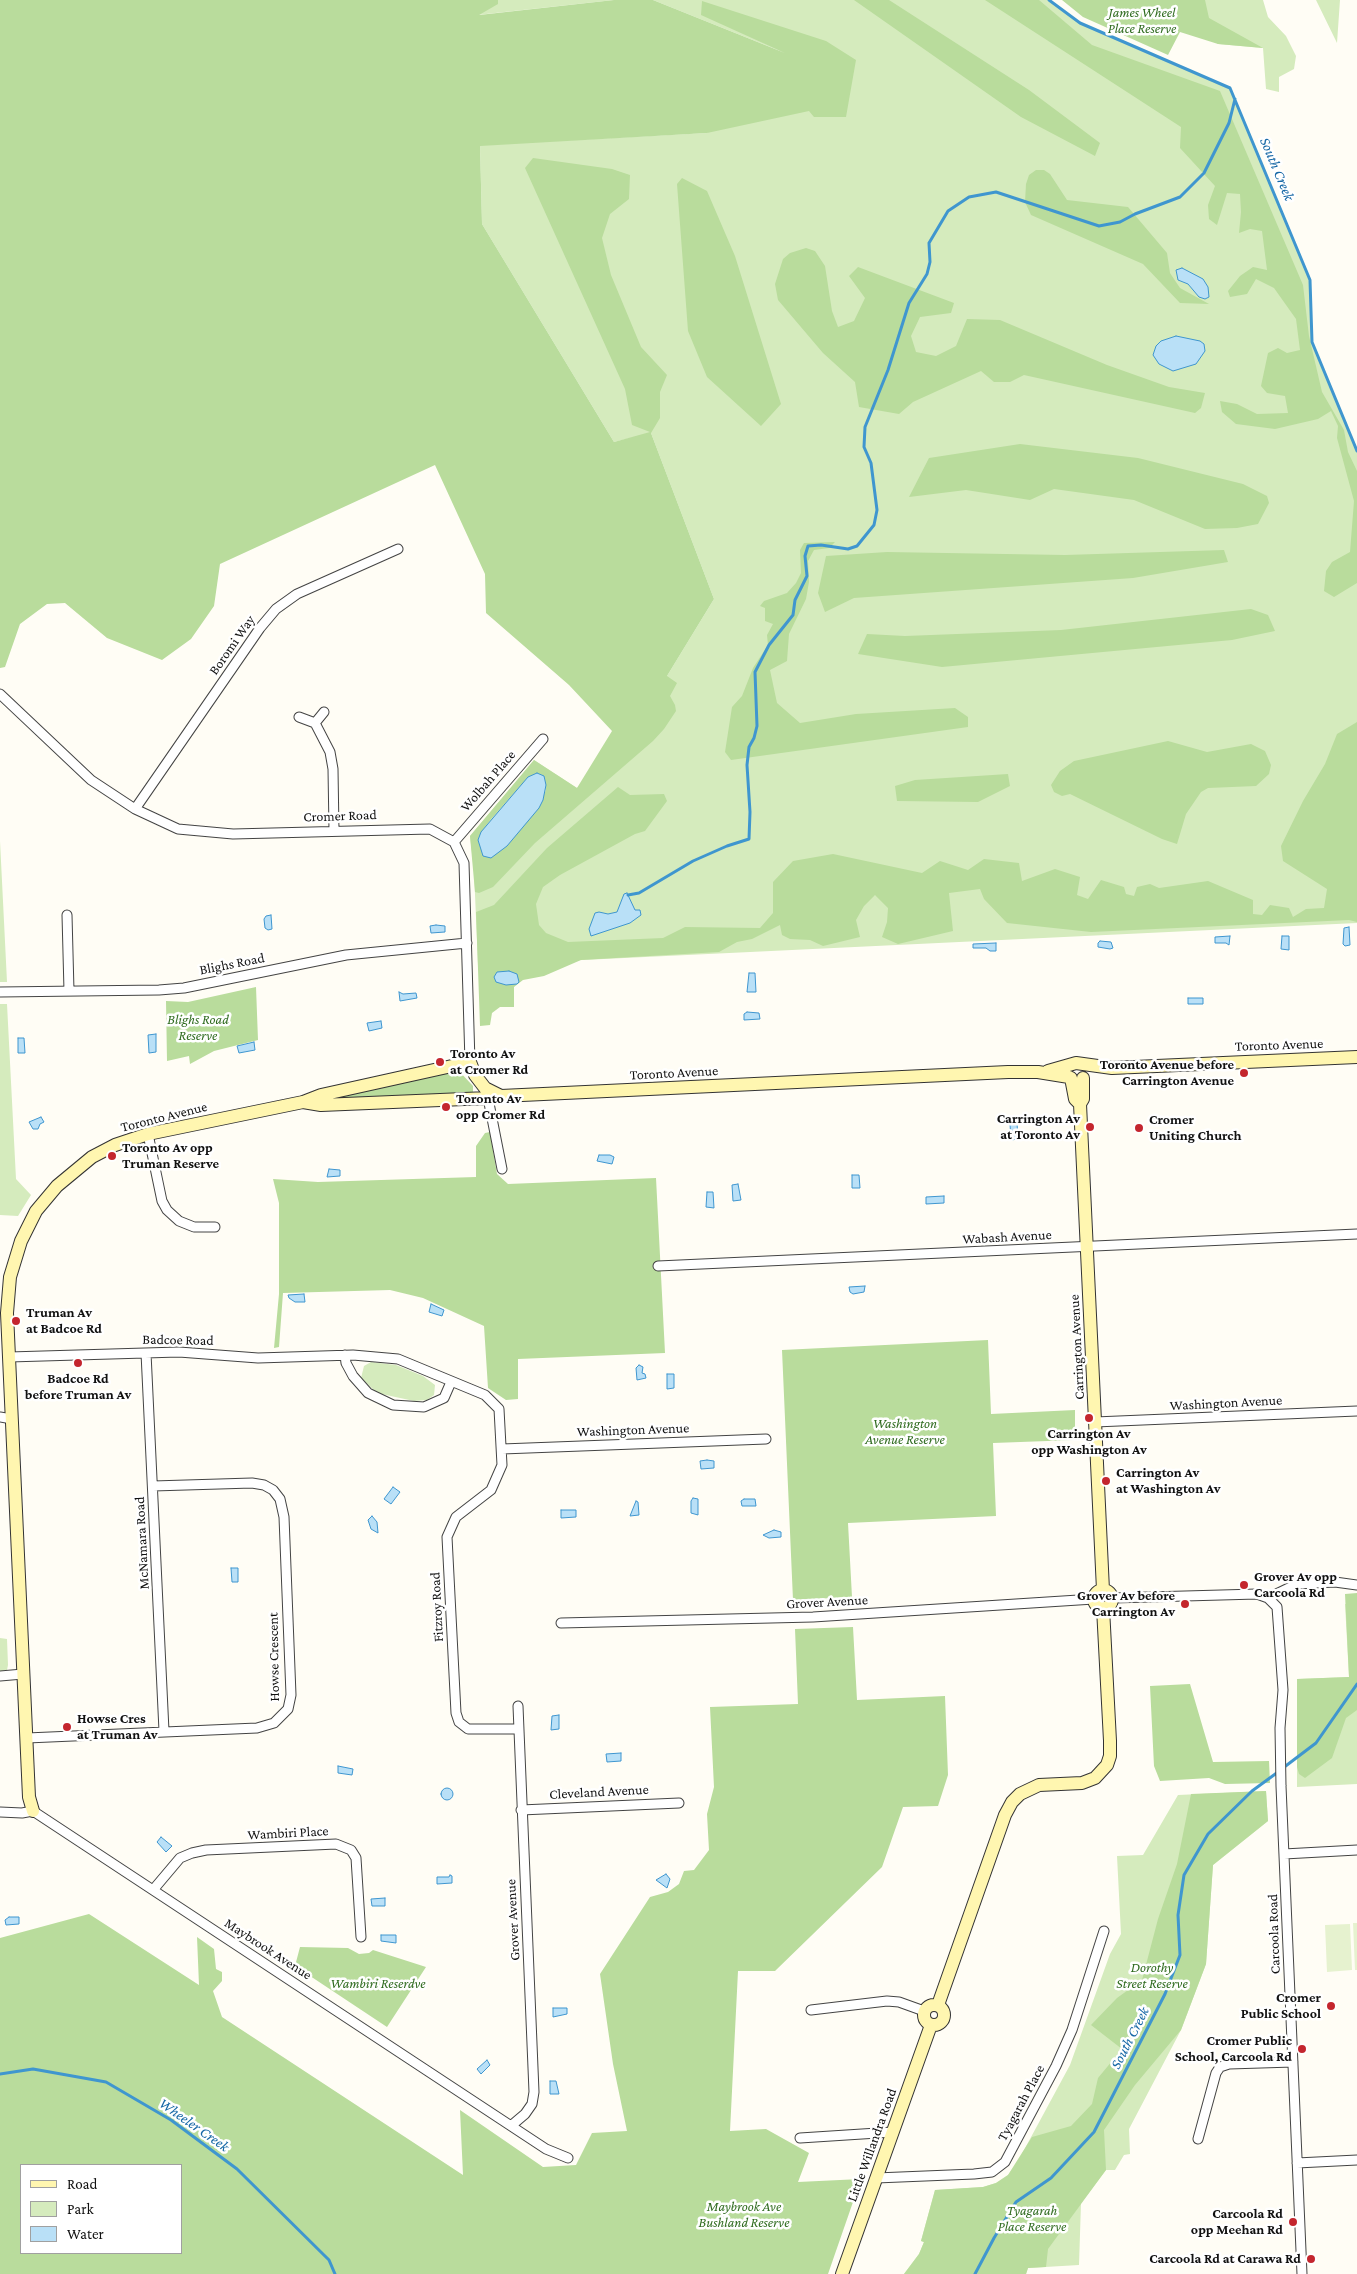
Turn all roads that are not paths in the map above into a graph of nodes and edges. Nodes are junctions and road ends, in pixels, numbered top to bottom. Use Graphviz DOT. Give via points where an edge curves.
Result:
graph roads {
  1 [pos="398,550"];
  2 [pos="0,694"];
  3 [pos="324,712"];
  4 [pos="299,717"];
  5 [pos="315,723"];
  6 [pos="543,739"];
  7 [pos="135,810"];
  8 [pos="334,831"];
  9 [pos="454,842"];
  10 [pos="67,915"];
  11 [pos="467,943"];
  12 [pos="69,990"];
  13 [pos="0,992"];
  14 [pos="1357,1056"];
  15 [pos="470,1062"];
  16 [pos="1077,1073"];
  17 [pos="495,1097"];
  18 [pos="303,1102"];
  19 [pos="148,1134"];
  20 [pos="502,1169"];
  21 [pos="215,1228"];
  22 [pos="1357,1234"];
  23 [pos="1087,1247"];
  24 [pos="658,1266"];
  25 [pos="5,1277"];
  26 [pos="146,1353"];
  27 [pos="345,1355"];
  28 [pos="9,1358"];
  29 [pos="451,1382"];
  30 [pos="1357,1411"];
  31 [pos="6,1418"];
  32 [pos="1096,1422"];
  33 [pos="766,1438"];
  34 [pos="502,1449"];
  35 [pos="153,1486"];
  36 [pos="1357,1584"];
  37 [pos="1268,1598"];
  38 [pos="1103,1599"];
  39 [pos="561,1623"];
  40 [pos="23,1674"];
  41 [pos="0,1676"];
  42 [pos="518,1706"];
  43 [pos="518,1729"];
  44 [pos="164,1731"];
  45 [pos="27,1738"];
  46 [pos="679,1803"];
  47 [pos="521,1810"];
  48 [pos="0,1812"];
  49 [pos="33,1812"];
  50 [pos="1357,1850"];
  51 [pos="1284,1854"];
  52 [pos="152,1890"];
  53 [pos="1104,1931"];
  54 [pos="361,1937"];
  55 [pos="938,2005"];
  56 [pos="811,2010"];
  57 [pos="924,2011"];
  58 [pos="931,2025"];
  59 [pos="1293,2062"];
  60 [pos="512,2125"];
  61 [pos="893,2132"];
  62 [pos="800,2138"];
  63 [pos="1198,2139"];
  64 [pos="568,2158"];
  65 [pos="1357,2160"];
  66 [pos="1297,2162"];
  67 [pos="876,2178"];
  68 [pos="842,2274"];
  69 [pos="1302,2274"];
  1 -- 7 [label="street, Boromi Way" via="297,594 276,609"];
  2 -- 7 [label="street, Cromer Road" via="91,780"];
  3 -- 5 [label="street"];
  4 -- 5 [label="street"];
  5 -- 8 [label="street" via="332,761"];
  6 -- 9 [label="street, Wolbah Place"];
  7 -- 8 [label="street, Cromer Road" via="178,829 206,833"];
  8 -- 9 [label="street, Cromer Road" via="430,829"];
  9 -- 11 [label="street" via="464,863"];
  10 -- 12 [label="street"];
  11 -- 12 [label="street, Blighs Road" via="346,955 184,988"];
  11 -- 15 [label="street"];
  12 -- 13 [label="street, Blighs Road"];
  14 -- 16 [label="street, Toronto Avenue" via="1112,1068"];
  15 -- 17 [label="street" via="475,1076"];
  15 -- 18 [label="street, Toronto Avenue" via="321,1095"];
  16 -- 17 [label="street, Toronto Avenue" via="1008,1072"];
  16 -- 23 [label="street, Carrington Avenue" via="1075,1100 1080,1104"];
  17 -- 18 [label="street, Toronto Avenue" via="321,1105"];
  17 -- 20 [label="street"];
  18 -- 19 [label="street, Toronto Avenue"];
  19 -- 21 [label="street" via="162,1201 167,1210 178,1221 194,1227"];
  19 -- 25 [label="street, Toronto Avenue" via="103,1151 57,1186 27,1227"];
  22 -- 23 [label="street, Wabash Avenue"];
  23 -- 24 [label="street, Wabash Avenue"];
  23 -- 32 [label="street, Carrington Avenue"];
  25 -- 28 [label="street, Toronto Avenue"];
  26 -- 27 [label="street, Badcoe Road" via="208,1353 258,1358"];
  26 -- 28 [label="street, Badcoe Road"];
  26 -- 35 [label="street, McNamara Road"];
  27 -- 29 [label="street, Badcoe Road" via="398,1359"];
  27 -- 29 [label="street" via="353,1376 368,1393 393,1405 424,1407 444,1398"];
  28 -- 31 [label="street, Toronto Avenue"];
  29 -- 34 [label="street, Badcoe Road" via="485,1395 499,1409"];
  30 -- 32 [label="street, Washington Avenue"];
  31 -- 40 [label="street, Toronto Avenue"];
  32 -- 38 [label="street, Carrington Avenue"];
  33 -- 34 [label="street, Washington Avenue"];
  34 -- 43 [label="street, Fitzroy Road" via="502,1465 491,1490 456,1517 447,1537 456,1713 459,1722 468,1729"];
  35 -- 44 [label="street, McNamara Road"];
  35 -- 44 [label="street, Howse Crescent" via="264,1485 280,1499 284,1517 291,1695 288,1709 268,1726"];
  36 -- 37 [label="street" via="1296,1584"];
  37 -- 38 [label="street, Grover Avenue" via="1257,1594"];
  37 -- 51 [label="street, Carcoola Road" via="1277,1607 1279,1619"];
  38 -- 39 [label="street, Grover Avenue" via="812,1617"];
  38 -- 55 [label="street, Carrington Avenue" via="1110,1756 1095,1778 1082,1783 1039,1785 1020,1794 1012,1802"];
  40 -- 41 [label="street"];
  40 -- 45 [label="street, Toronto Avenue"];
  42 -- 43 [label="street, Grover Avenue"];
  43 -- 47 [label="street, Grover Avenue"];
  44 -- 45 [label="street, Howse Crescent"];
  45 -- 49 [label="street, Toronto Avenue" via="29,1797"];
  46 -- 47 [label="street, Cleveland Avenue"];
  47 -- 60 [label="street, Grover Avenue" via="534,2092 532,2104"];
  48 -- 49 [label="street"];
  49 -- 52 [label="street, Maybrook Avenue"];
  50 -- 51 [label="street"];
  51 -- 59 [label="street, Carcoola Road"];
  52 -- 54 [label="street, Wambiri Place" via="180,1858 192,1853 336,1844 351,1850 356,1858"];
  52 -- 60 [label="street, Maybrook Avenue"];
  53 -- 67 [label="street, Tyagarah Place" via="1072,2030 1005,2162 992,2172"];
  55 -- 57 [label="street" via="932,2004"];
  55 -- 58 [label="street" via="944,2019"];
  56 -- 57 [label="street" via="887,2001"];
  57 -- 58 [label="street" via="925,2021"];
  58 -- 61 [label="street, Little Willandra Road"];
  59 -- 63 [label="street" via="1220,2067"];
  59 -- 66 [label="street, Carcoola Road"];
  60 -- 64 [label="street, Maybrook Avenue" via="546,2149"];
  61 -- 62 [label="street"];
  61 -- 67 [label="street, Little Willandra Road"];
  65 -- 66 [label="street"];
  66 -- 69 [label="street, Carcoola Road"];
  67 -- 68 [label="street, Little Willandra Road"];
}
